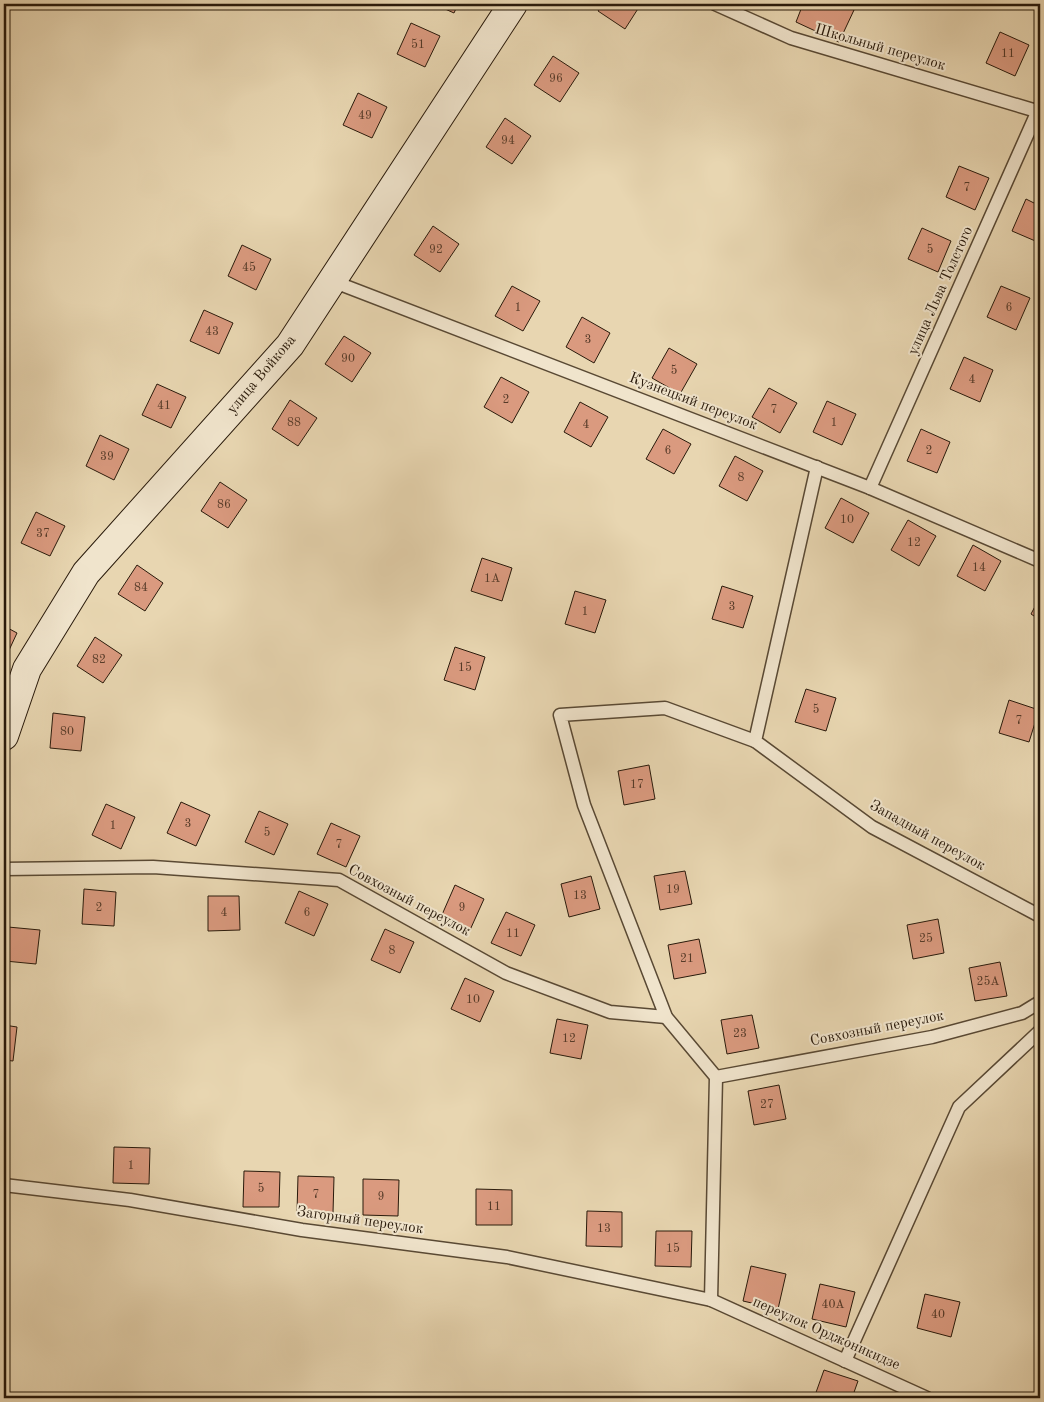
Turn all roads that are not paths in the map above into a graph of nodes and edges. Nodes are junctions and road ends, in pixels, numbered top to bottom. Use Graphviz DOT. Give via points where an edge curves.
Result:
graph roads {
  1 [pos="513,4"];
  2 [pos="715,4"];
  3 [pos="1040,110"];
  4 [pos="332,281"];
  5 [pos="817,467"];
  6 [pos="870,488"];
  7 [pos="1040,561"];
  8 [pos="4,736"];
  9 [pos="755,741"];
  10 [pos="4,869"];
  11 [pos="1040,915"];
  12 [pos="1040,1002"];
  13 [pos="666,1017"];
  14 [pos="1040,1031"];
  15 [pos="716,1077"];
  16 [pos="4,1185"];
  17 [pos="711,1300"];
  18 [pos="845,1361"];
  19 [pos="927,1398"];
  1 -- 4 [label="street, улица Войкова"];
  2 -- 3 [label="lane, Школьный переулок" via="791,38"];
  3 -- 6 [label="lane, улица Льва Толстого"];
  4 -- 5 [label="lane, Кузнецкий переулок"];
  4 -- 8 [label="street, улица Войкова" via="290,345 86,573 27,669"];
  5 -- 6 [label="lane, Кузнецкий переулок"];
  5 -- 9 [label="lane"];
  6 -- 7 [label="lane, Кузнецкий переулок"];
  9 -- 11 [label="lane, Западный переулок" via="872,827"];
  9 -- 13 [label="lane, Западный переулок" via="664,708 560,715 584,806"];
  10 -- 13 [label="lane, Совхозный переулок" via="153,867 340,880 506,972 610,1012"];
  12 -- 15 [label="lane, Совхозный переулок" via="1022,1012 932,1037"];
  13 -- 15 [label="lane"];
  14 -- 18 [label="lane" via="959,1107"];
  15 -- 17 [label="lane"];
  16 -- 17 [label="lane, Загорный переулок" via="130,1200 302,1230 507,1257"];
  17 -- 18 [label="lane, переулок Орджоникидзе"];
  18 -- 19 [label="lane, переулок Орджоникидзе"];
}
